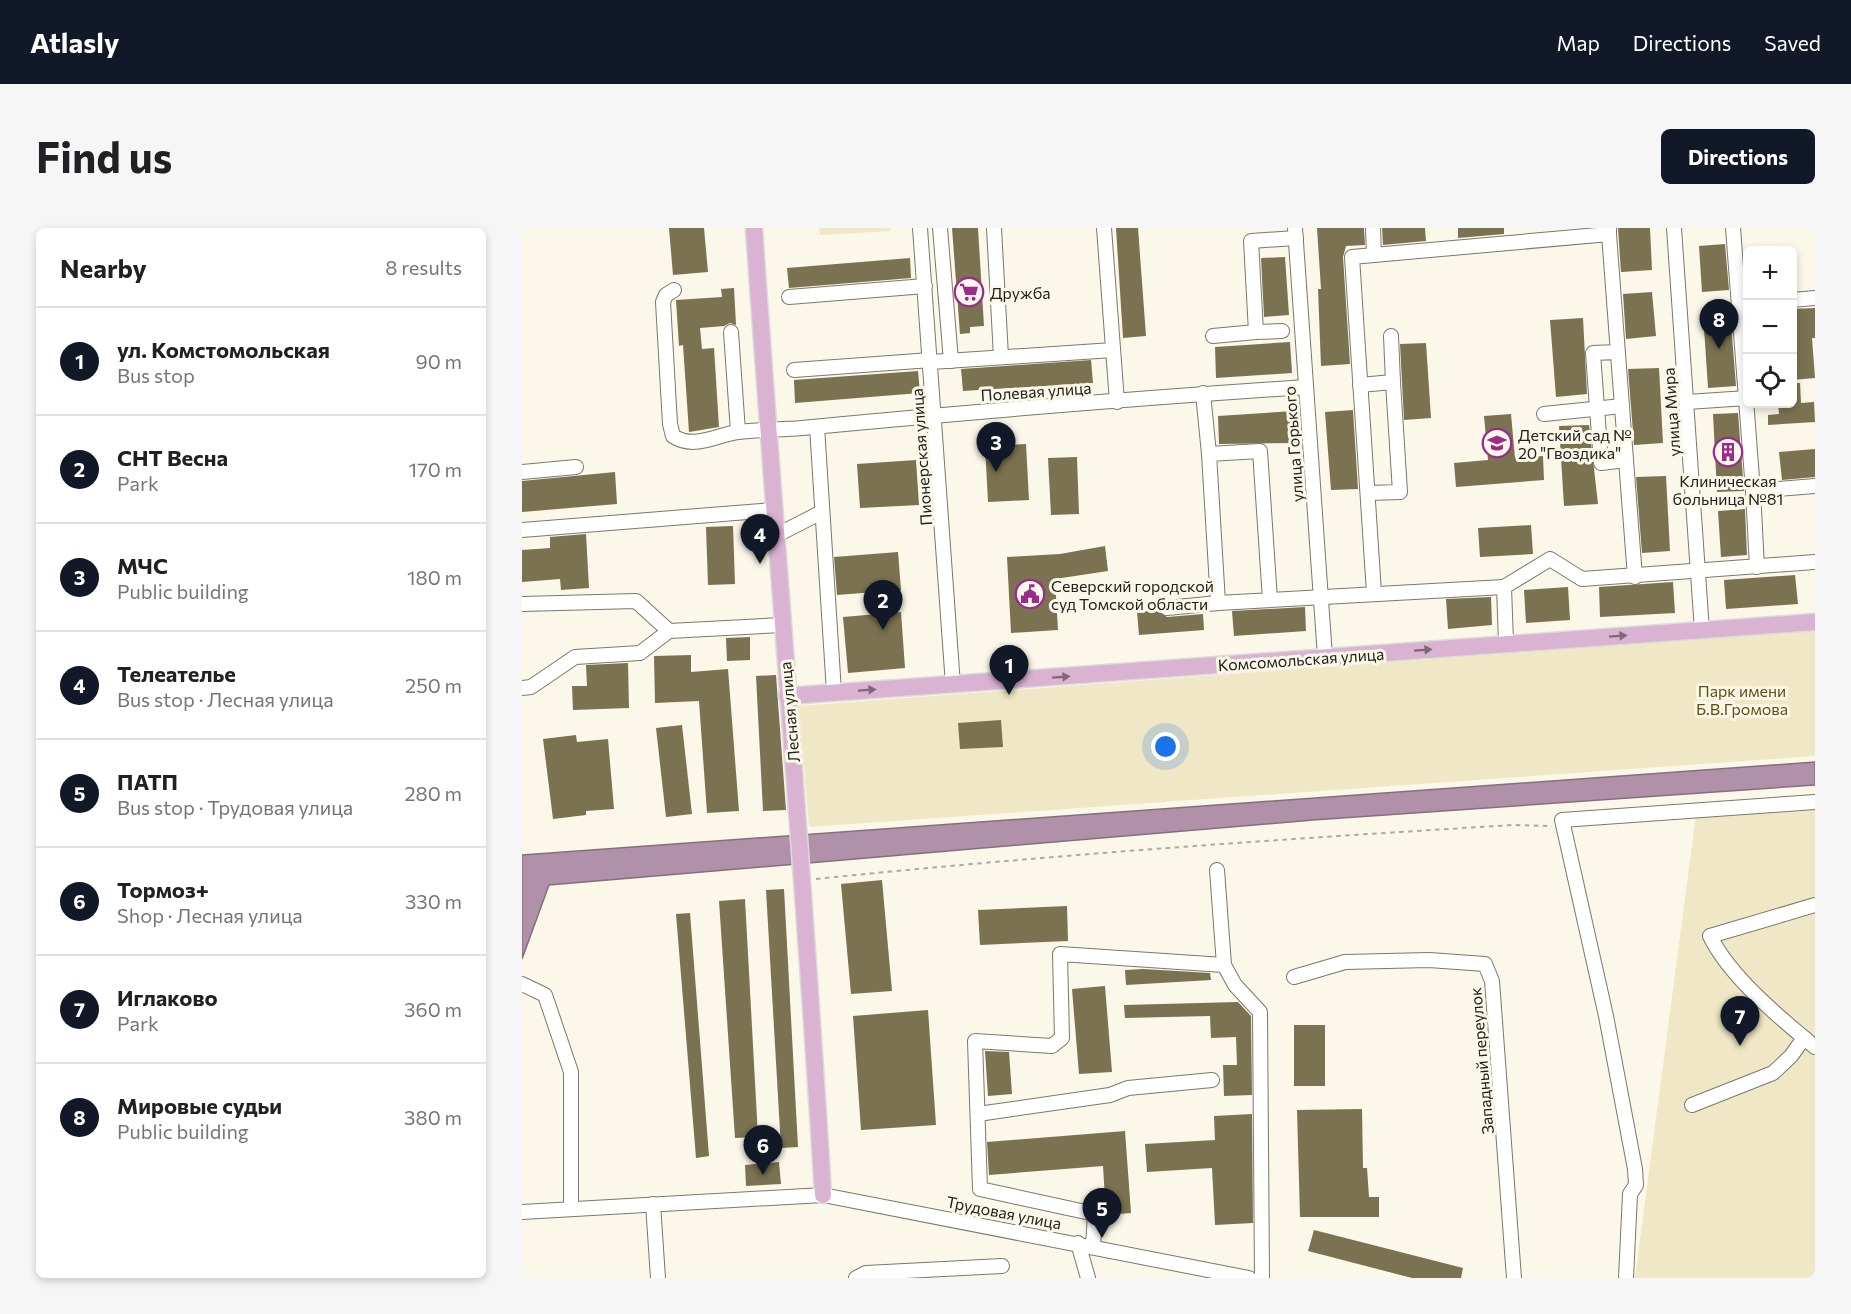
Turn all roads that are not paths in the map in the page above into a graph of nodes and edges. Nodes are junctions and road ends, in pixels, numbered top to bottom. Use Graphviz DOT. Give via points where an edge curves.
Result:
graph roads {
  1 [pos="754,228"];
  2 [pos="920,228"];
  3 [pos="940,228"];
  4 [pos="994,228"];
  5 [pos="1104,228"];
  6 [pos="1373,228"];
  7 [pos="1674,228"];
  8 [pos="1733,228"];
  9 [pos="1609,231"];
  10 [pos="1296,233"];
  11 [pos="1251,235"];
  12 [pos="1374,255"];
  13 [pos="925,286"];
  14 [pos="674,290"];
  15 [pos="789,297"];
  16 [pos="1815,298"];
  17 [pos="1744,300"];
  18 [pos="1797,300"];
  19 [pos="1282,330"];
  20 [pos="731,332"];
  21 [pos="1256,332"];
  22 [pos="1213,336"];
  23 [pos="1391,336"];
  24 [pos="1113,350"];
  25 [pos="1617,352"];
  26 [pos="1001,357"];
  27 [pos="931,361"];
  28 [pos="951,361"];
  29 [pos="794,370"];
  30 [pos="1393,382"];
  31 [pos="1360,385"];
  32 [pos="1306,387"];
  33 [pos="1203,393"];
  34 [pos="1743,398"];
  35 [pos="1117,402"];
  36 [pos="1688,402"];
  37 [pos="1622,406"];
  38 [pos="1597,408"];
  39 [pos="1747,408"];
  40 [pos="934,414"];
  41 [pos="1544,414"];
  42 [pos="817,427"];
  43 [pos="768,431"];
  44 [pos="738,432"];
  45 [pos="1209,454"];
  46 [pos="1626,460"];
  47 [pos="576,467"];
  48 [pos="522,472"];
  49 [pos="1815,486"];
  50 [pos="1752,491"];
  51 [pos="1368,493"];
  52 [pos="773,510"];
  53 [pos="822,512"];
  54 [pos="522,530"];
  55 [pos="775,536"];
  56 [pos="1815,562"];
  57 [pos="1757,567"];
  58 [pos="1696,573"];
  59 [pos="1635,577"];
  60 [pos="1504,587"];
  61 [pos="1374,593"];
  62 [pos="1321,597"];
  63 [pos="1270,600"];
  64 [pos="1218,603"];
  65 [pos="522,604"];
  66 [pos="1167,608"];
  67 [pos="1815,622"];
  68 [pos="782,625"];
  69 [pos="669,631"];
  70 [pos="1702,631"];
  71 [pos="1506,643"];
  72 [pos="1325,657"];
  73 [pos="953,685"];
  74 [pos="522,688"];
  75 [pos="834,692"];
  76 [pos="788,696"];
  77 [pos="1815,802"];
  78 [pos="1217,870"];
  79 [pos="1815,905"];
  80 [pos="1224,964"];
  81 [pos="1294,977"];
  82 [pos="522,984"];
  83 [pos="1810,1043"];
  84 [pos="1212,1080"];
  85 [pos="1692,1105"];
  86 [pos="978,1114"];
  87 [pos="823,1195"];
  88 [pos="653,1204"];
  89 [pos="571,1208"];
  90 [pos="522,1212"];
  91 [pos="1078,1243"];
  92 [pos="1093,1246"];
  93 [pos="1002,1266"];
  94 [pos="1210,1274"];
  95 [pos="658,1278"];
  96 [pos="856,1278"];
  97 [pos="1088,1278"];
  98 [pos="1248,1278"];
  99 [pos="1262,1278"];
  100 [pos="1514,1278"];
  101 [pos="1626,1278"];
  1 -- 43 [label="main road, Лесная улица"];
  2 -- 13 [label="street, Пионерская улица"];
  3 -- 28 [label="street"];
  4 -- 26 [label="street"];
  5 -- 24 [label="street"];
  6 -- 12 [label="street"];
  7 -- 36 [label="street, улица Мира"];
  8 -- 17 [label="street"];
  9 -- 12 [label="street"];
  9 -- 25 [label="street"];
  10 -- 11 [label="street"];
  10 -- 32 [label="street, улица Горького"];
  11 -- 21 [label="street"];
  12 -- 31 [label="street" via="1352,257"];
  13 -- 15 [label="street"];
  13 -- 27 [label="street, Пионерская улица"];
  14 -- 44 [label="street, Полевая улица" via="666,294 663,302 669,424 673,436 681,441 699,441"];
  16 -- 18 [label="street"];
  19 -- 21 [label="street"];
  20 -- 44 [label="street"];
  21 -- 22 [label="street"];
  23 -- 30 [label="street"];
  24 -- 26 [label="street"];
  24 -- 35 [label="street"];
  25 -- 37 [label="street"];
  25 -- 38 [label="street" via="1593,354"];
  26 -- 28 [label="street"];
  27 -- 28 [label="street"];
  27 -- 29 [label="street"];
  27 -- 40 [label="street, Пионерская улица"];
  30 -- 31 [label="street"];
  30 -- 51 [label="street" via="1400,492"];
  31 -- 51 [label="street"];
  32 -- 33 [label="street, Полевая улица"];
  32 -- 62 [label="street, улица Горького"];
  33 -- 35 [label="street, Полевая улица"];
  33 -- 45 [label="street"];
  34 -- 36 [label="street"];
  35 -- 40 [label="street, Полевая улица"];
  36 -- 58 [label="street, улица Мира"];
  37 -- 38 [label="street"];
  37 -- 46 [label="street"];
  38 -- 41 [label="street"];
  38 -- 46 [label="street" via="1601,463"];
  39 -- 50 [label="street"];
  40 -- 42 [label="street, Полевая улица"];
  40 -- 73 [label="street, Пионерская улица"];
  42 -- 43 [label="street, Полевая улица"];
  42 -- 53 [label="street"];
  43 -- 44 [label="street, Полевая улица"];
  43 -- 52 [label="main road, Лесная улица"];
  45 -- 63 [label="street" via="1260,451"];
  45 -- 64 [label="street"];
  46 -- 59 [label="street"];
  47 -- 48 [label="street"];
  49 -- 50 [label="street"];
  50 -- 57 [label="street"];
  51 -- 61 [label="street"];
  52 -- 54 [label="street"];
  52 -- 55 [label="main road, Лесная улица"];
  53 -- 55 [label="street"];
  53 -- 75 [label="street"];
  55 -- 68 [label="main road, Лесная улица"];
  56 -- 57 [label="street"];
  57 -- 58 [label="street"];
  58 -- 59 [label="street"];
  58 -- 70 [label="street, улица Мира"];
  59 -- 60 [label="street" via="1582,579 1550,560"];
  60 -- 61 [label="street"];
  60 -- 71 [label="street"];
  61 -- 62 [label="street"];
  62 -- 63 [label="street"];
  62 -- 72 [label="street, улица Горького"];
  63 -- 64 [label="street"];
  64 -- 66 [label="street"];
  65 -- 69 [label="street" via="636,601"];
  67 -- 70 [label="main road, Комсомольская улица"];
  68 -- 69 [label="street"];
  68 -- 76 [label="main road, Лесная улица"];
  69 -- 74 [label="street" via="640,653 575,657 531,687"];
  71 -- 70 [label="main road, Комсомольская улица, one-way"];
  72 -- 71 [label="main road, Комсомольская улица, one-way"];
  73 -- 72 [label="main road, Комсомольская улица, one-way"];
  75 -- 73 [label="main road, Комсомольская улица, one-way"];
  75 -- 76 [label="main road, Комсомольская улица"];
  76 -- 87 [label="main road, Лесная улица" via="804,880"];
  77 -- 101 [label="street" via="1562,820 1635,1169"];
  78 -- 80 [label="street"];
  79 -- 83 [label="street" via="1710,936 1723,958"];
  80 -- 86 [label="street" via="1060,954 1062,1038 1052,1046 975,1041"];
  80 -- 99 [label="street" via="1235,985 1260,1012"];
  81 -- 100 [label="street, Западный переулок" via="1345,962 1428,960 1485,964 1492,981"];
  82 -- 89 [label="street" via="545,995 571,1072"];
  83 -- 85 [label="street" via="1773,1073"];
  84 -- 86 [label="street" via="1128,1088 1110,1095"];
  86 -- 92 [label="street" via="980,1189 1095,1215"];
  87 -- 88 [label="street, Трудовая улица"];
  87 -- 91 [label="street, Трудовая улица"];
  88 -- 89 [label="street, Трудовая улица"];
  88 -- 95 [label="street"];
  89 -- 90 [label="street, Трудовая улица"];
  91 -- 92 [label="street, Трудовая улица"];
  91 -- 97 [label="street"];
  92 -- 94 [label="street, Трудовая улица"];
  93 -- 96 [label="street" via="866,1273"];
  94 -- 98 [label="street, Трудовая улица"];
}
